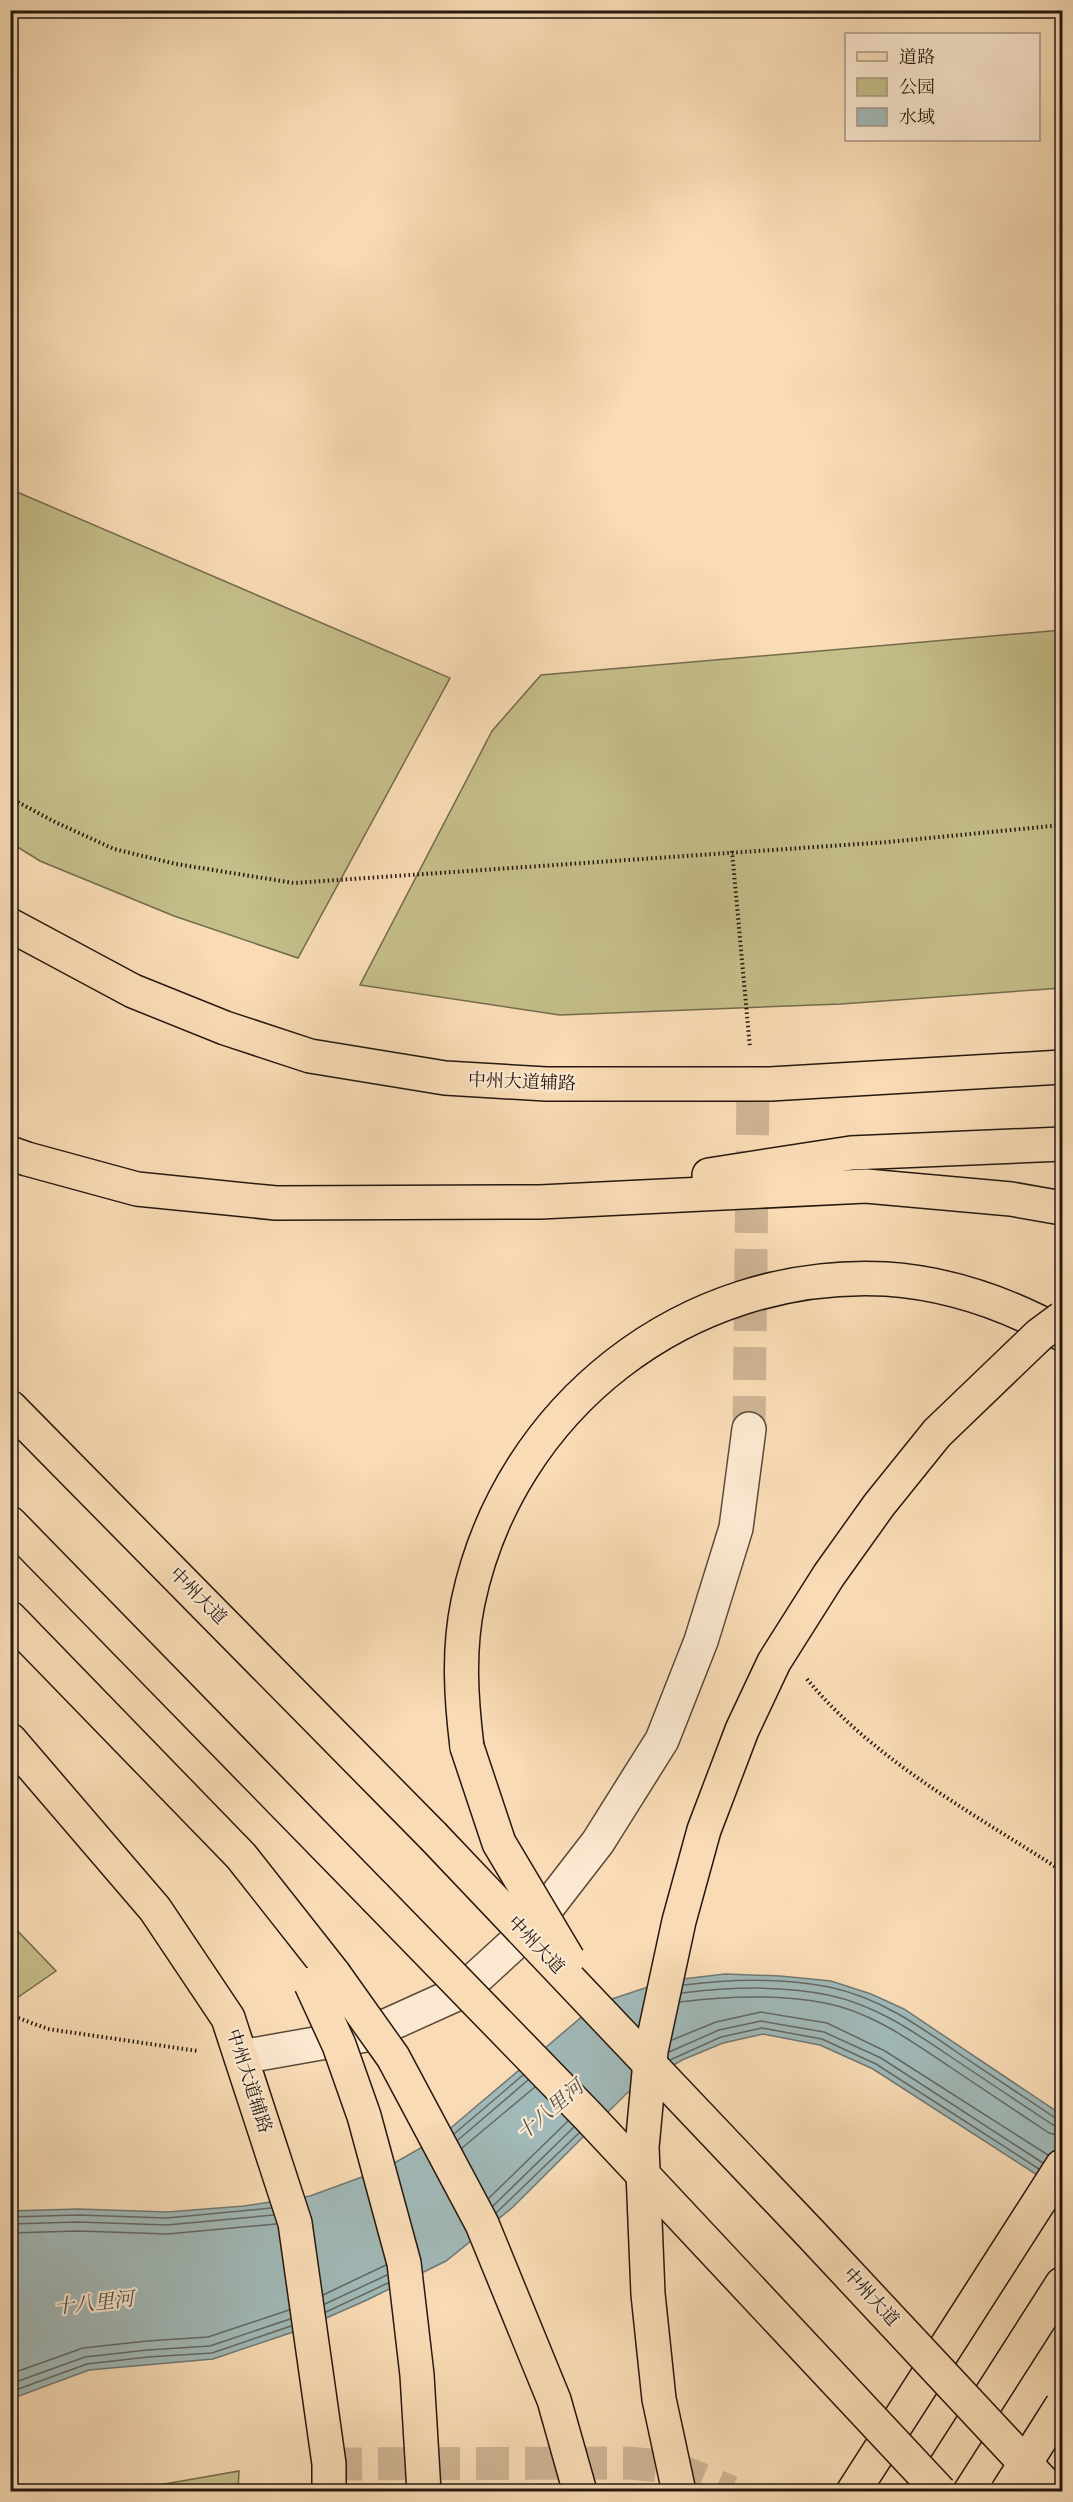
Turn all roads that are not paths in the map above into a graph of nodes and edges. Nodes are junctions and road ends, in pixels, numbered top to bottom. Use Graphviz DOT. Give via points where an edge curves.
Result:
graph roads {
  1 [pos="10,925"];
  2 [pos="1062,1067"];
  3 [pos="1062,1144"];
  4 [pos="10,1153"];
  5 [pos="540,1202"];
  6 [pos="1062,1208"];
  7 [pos="1062,1318"];
  8 [pos="1062,1334"];
  9 [pos="10,1407"];
  10 [pos="749,1430"];
  11 [pos="10,1523"];
  12 [pos="10,1618"];
  13 [pos="10,1740"];
  14 [pos="322,1979"];
  15 [pos="598,2009"];
  16 [pos="245,2068"];
  17 [pos="1062,2166"];
  18 [pos="1062,2284"];
  19 [pos="1062,2405"];
  20 [pos="329,2492"];
  21 [pos="424,2492"];
  22 [pos="580,2492"];
  23 [pos="679,2492"];
  24 [pos="853,2492"];
  25 [pos="929,2492"];
  26 [pos="940,2492"];
  27 [pos="1007,2492"];
  28 [pos="1052,2492"];
  1 -- 2 [label="main road, 中州大道辅路" via="133,991 225,1028 310,1056 445,1078 546,1084 753,1084"];
  3 -- 5 [label="main road" via="851,1153"];
  4 -- 5 [label="main road" via="137,1189 276,1203"];
  5 -- 6 [label="main road" via="866,1186 1011,1199"];
  7 -- 23 [label="main road, bridge" via="937,1433 829,1575 774,1662 742,1730 704,1830 679,1921 651,2051 642,2147 649,2306 659,2399"];
  8 -- 15 [label="main road, bridge" via="1028,1315 935,1286 886,1279 788,1286 731,1301 695,1316 613,1365 578,1397 519,1471 481,1556 468,1602 461,1696 467,1747 499,1843"];
  9 -- 15 [label="main road, 中州大道, bridge"];
  10 -- 16 [label="street" via="736,1528 701,1641 662,1740 598,1842 533,1926 461,1992 366,2035"];
  11 -- 26 [label="main road, bridge" via="588,2116"];
  12 -- 14 [label="main road" via="241,1856"];
  13 -- 16 [label="main road, 中州大道辅路" via="155,1909 228,2018"];
  14 -- 21 [label="main road, bridge" via="404,2263 417,2375"];
  14 -- 22 [label="main road, bridge" via="393,2057 482,2224 554,2400"];
  15 -- 28 [label="main road, 中州大道, bridge"];
  16 -- 20 [label="main road, 中州大道辅路" via="295,2223 327,2450"];
  17 -- 24 [label="main road"];
  18 -- 25 [label="main road"];
  19 -- 27 [label="main road, bridge"];
}
